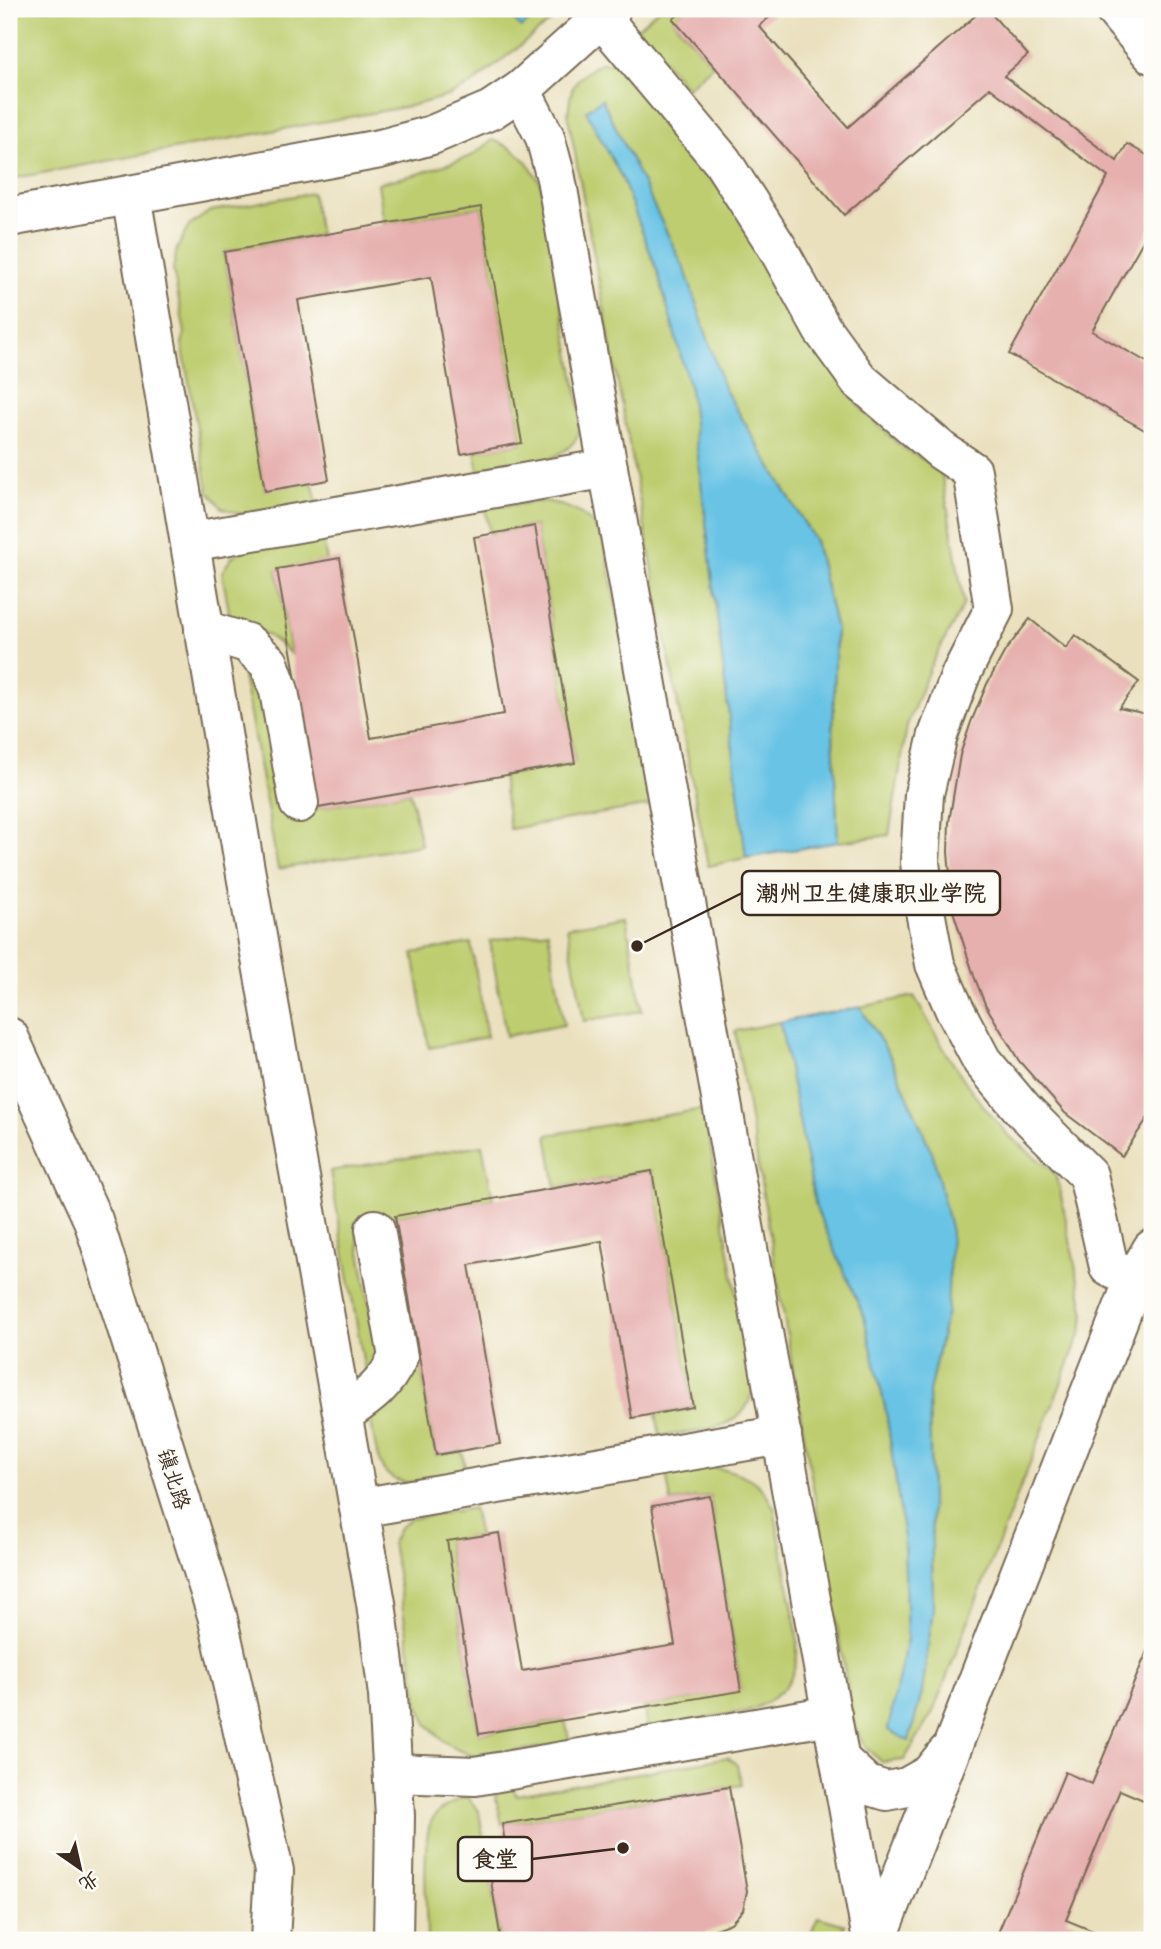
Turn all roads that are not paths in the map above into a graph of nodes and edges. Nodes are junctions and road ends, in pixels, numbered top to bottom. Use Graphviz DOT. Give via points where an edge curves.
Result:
graph roads {
  1 [pos="1114,9"];
  2 [pos="606,13"];
  3 [pos="1152,54"];
  4 [pos="521,90"];
  5 [pos="131,195"];
  6 [pos="9,217"];
  7 [pos="608,468"];
  8 [pos="190,542"];
  9 [pos="204,630"];
  10 [pos="299,803"];
  11 [pos="9,1037"];
  12 [pos="375,1229"];
  13 [pos="1143,1264"];
  14 [pos="343,1414"];
  15 [pos="782,1435"];
  16 [pos="359,1508"];
  17 [pos="832,1715"];
  18 [pos="953,1744"];
  19 [pos="840,1760"];
  20 [pos="393,1773"];
  21 [pos="270,1940"];
  22 [pos="393,1940"];
  23 [pos="874,1940"];
  1 -- 3 [label="street"];
  2 -- 4 [label="street"];
  2 -- 13 [label="street" via="722,161 822,329 859,380 942,452 972,471 995,609 961,674 938,735 924,794 920,862 935,964 982,1061 1088,1175 1108,1267"];
  4 -- 5 [label="street" via="491,110 419,139"];
  4 -- 7 [label="street" via="545,137 556,177"];
  5 -- 6 [label="street"];
  5 -- 8 [label="street"];
  7 -- 8 [label="street"];
  7 -- 15 [label="street"];
  8 -- 9 [label="street"];
  9 -- 10 [label="street" via="247,643 269,663 279,691"];
  9 -- 14 [label="street"];
  11 -- 21 [label="street, 镇北路" via="93,1220 217,1615 274,1871"];
  12 -- 14 [label="street" via="398,1357 390,1374 370,1395"];
  13 -- 18 [label="street"];
  14 -- 16 [label="street"];
  15 -- 16 [label="street"];
  15 -- 17 [label="street"];
  16 -- 20 [label="street" via="388,1695"];
  17 -- 19 [label="street"];
  17 -- 20 [label="street" via="475,1776"];
  18 -- 19 [label="street" via="930,1774 907,1787 887,1791 867,1785"];
  18 -- 23 [label="street"];
  19 -- 23 [label="street"];
  20 -- 22 [label="street"];
}
